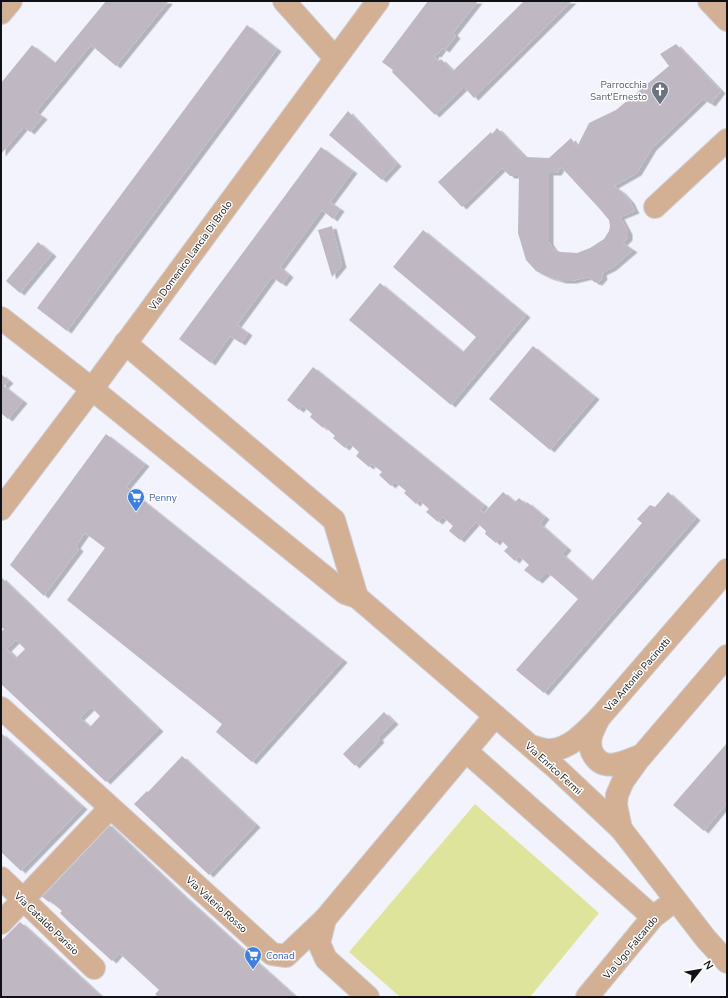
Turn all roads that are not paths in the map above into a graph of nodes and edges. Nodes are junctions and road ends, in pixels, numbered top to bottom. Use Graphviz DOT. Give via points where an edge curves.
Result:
graph roads {
  1 [pos="11,1"];
  2 [pos="284,1"];
  3 [pos="378,1"];
  4 [pos="709,1"];
  5 [pos="1,13"];
  6 [pos="727,20"];
  7 [pos="335,58"];
  8 [pos="727,140"];
  9 [pos="655,207"];
  10 [pos="1,318"];
  11 [pos="125,343"];
  12 [pos="92,389"];
  13 [pos="1,509"];
  14 [pos="727,570"];
  15 [pos="357,597"];
  16 [pos="727,656"];
  17 [pos="1,708"];
  18 [pos="495,716"];
  19 [pos="599,718"];
  20 [pos="531,746"];
  21 [pos="466,751"];
  22 [pos="642,755"];
  23 [pos="110,808"];
  24 [pos="621,829"];
  25 [pos="1,878"];
  26 [pos="23,899"];
  27 [pos="676,901"];
  28 [pos="653,917"];
  29 [pos="325,918"];
  30 [pos="1,923"];
  31 [pos="727,962"];
  32 [pos="94,968"];
  33 [pos="368,997"];
  34 [pos="587,997"];
  1 -- 5 [label="street"];
  2 -- 7 [label="street"];
  3 -- 7 [label="street, Via Domenico Lancia Di Brolo"];
  4 -- 6 [label="street"];
  7 -- 11 [label="street, Via Domenico Lancia Di Brolo"];
  8 -- 9 [label="street"];
  10 -- 12 [label="street, Via Enrico Fermi"];
  11 -- 12 [label="street, Via Domenico Lancia Di Brolo"];
  11 -- 15 [label="street" via="334,520"];
  12 -- 13 [label="street, Via Domenico Lancia Di Brolo"];
  12 -- 15 [label="street, Via Enrico Fermi" via="345,593"];
  14 -- 19 [label="street, Via Antonio Pacinotti"];
  15 -- 18 [label="street, Via Enrico Fermi"];
  16 -- 22 [label="street"];
  17 -- 23 [label="street"];
  18 -- 20 [label="street, Via Enrico Fermi"];
  18 -- 21 [label="street"];
  19 -- 20 [label="street, Via Antonio Pacinotti" via="563,748 544,750"];
  19 -- 22 [label="street" via="591,736 591,750 596,760 606,765"];
  20 -- 24 [label="street, Via Enrico Fermi"];
  21 -- 28 [label="street"];
  21 -- 29 [label="street"];
  22 -- 24 [label="street" via="623,781 617,795 616,805"];
  23 -- 26 [label="street"];
  23 -- 29 [label="street, Via Valerio Rosso" via="272,954 286,956"];
  24 -- 27 [label="street, Via Enrico Fermi"];
  25 -- 26 [label="street, Via Cataldo Parisio"];
  26 -- 30 [label="street"];
  26 -- 32 [label="street, Via Cataldo Parisio"];
  27 -- 28 [label="street, Via Ugo Falcando"];
  27 -- 31 [label="street, Via Enrico Fermi"];
  28 -- 34 [label="street, Via Ugo Falcando"];
  29 -- 33 [label="street" via="319,943 326,959"];
}
